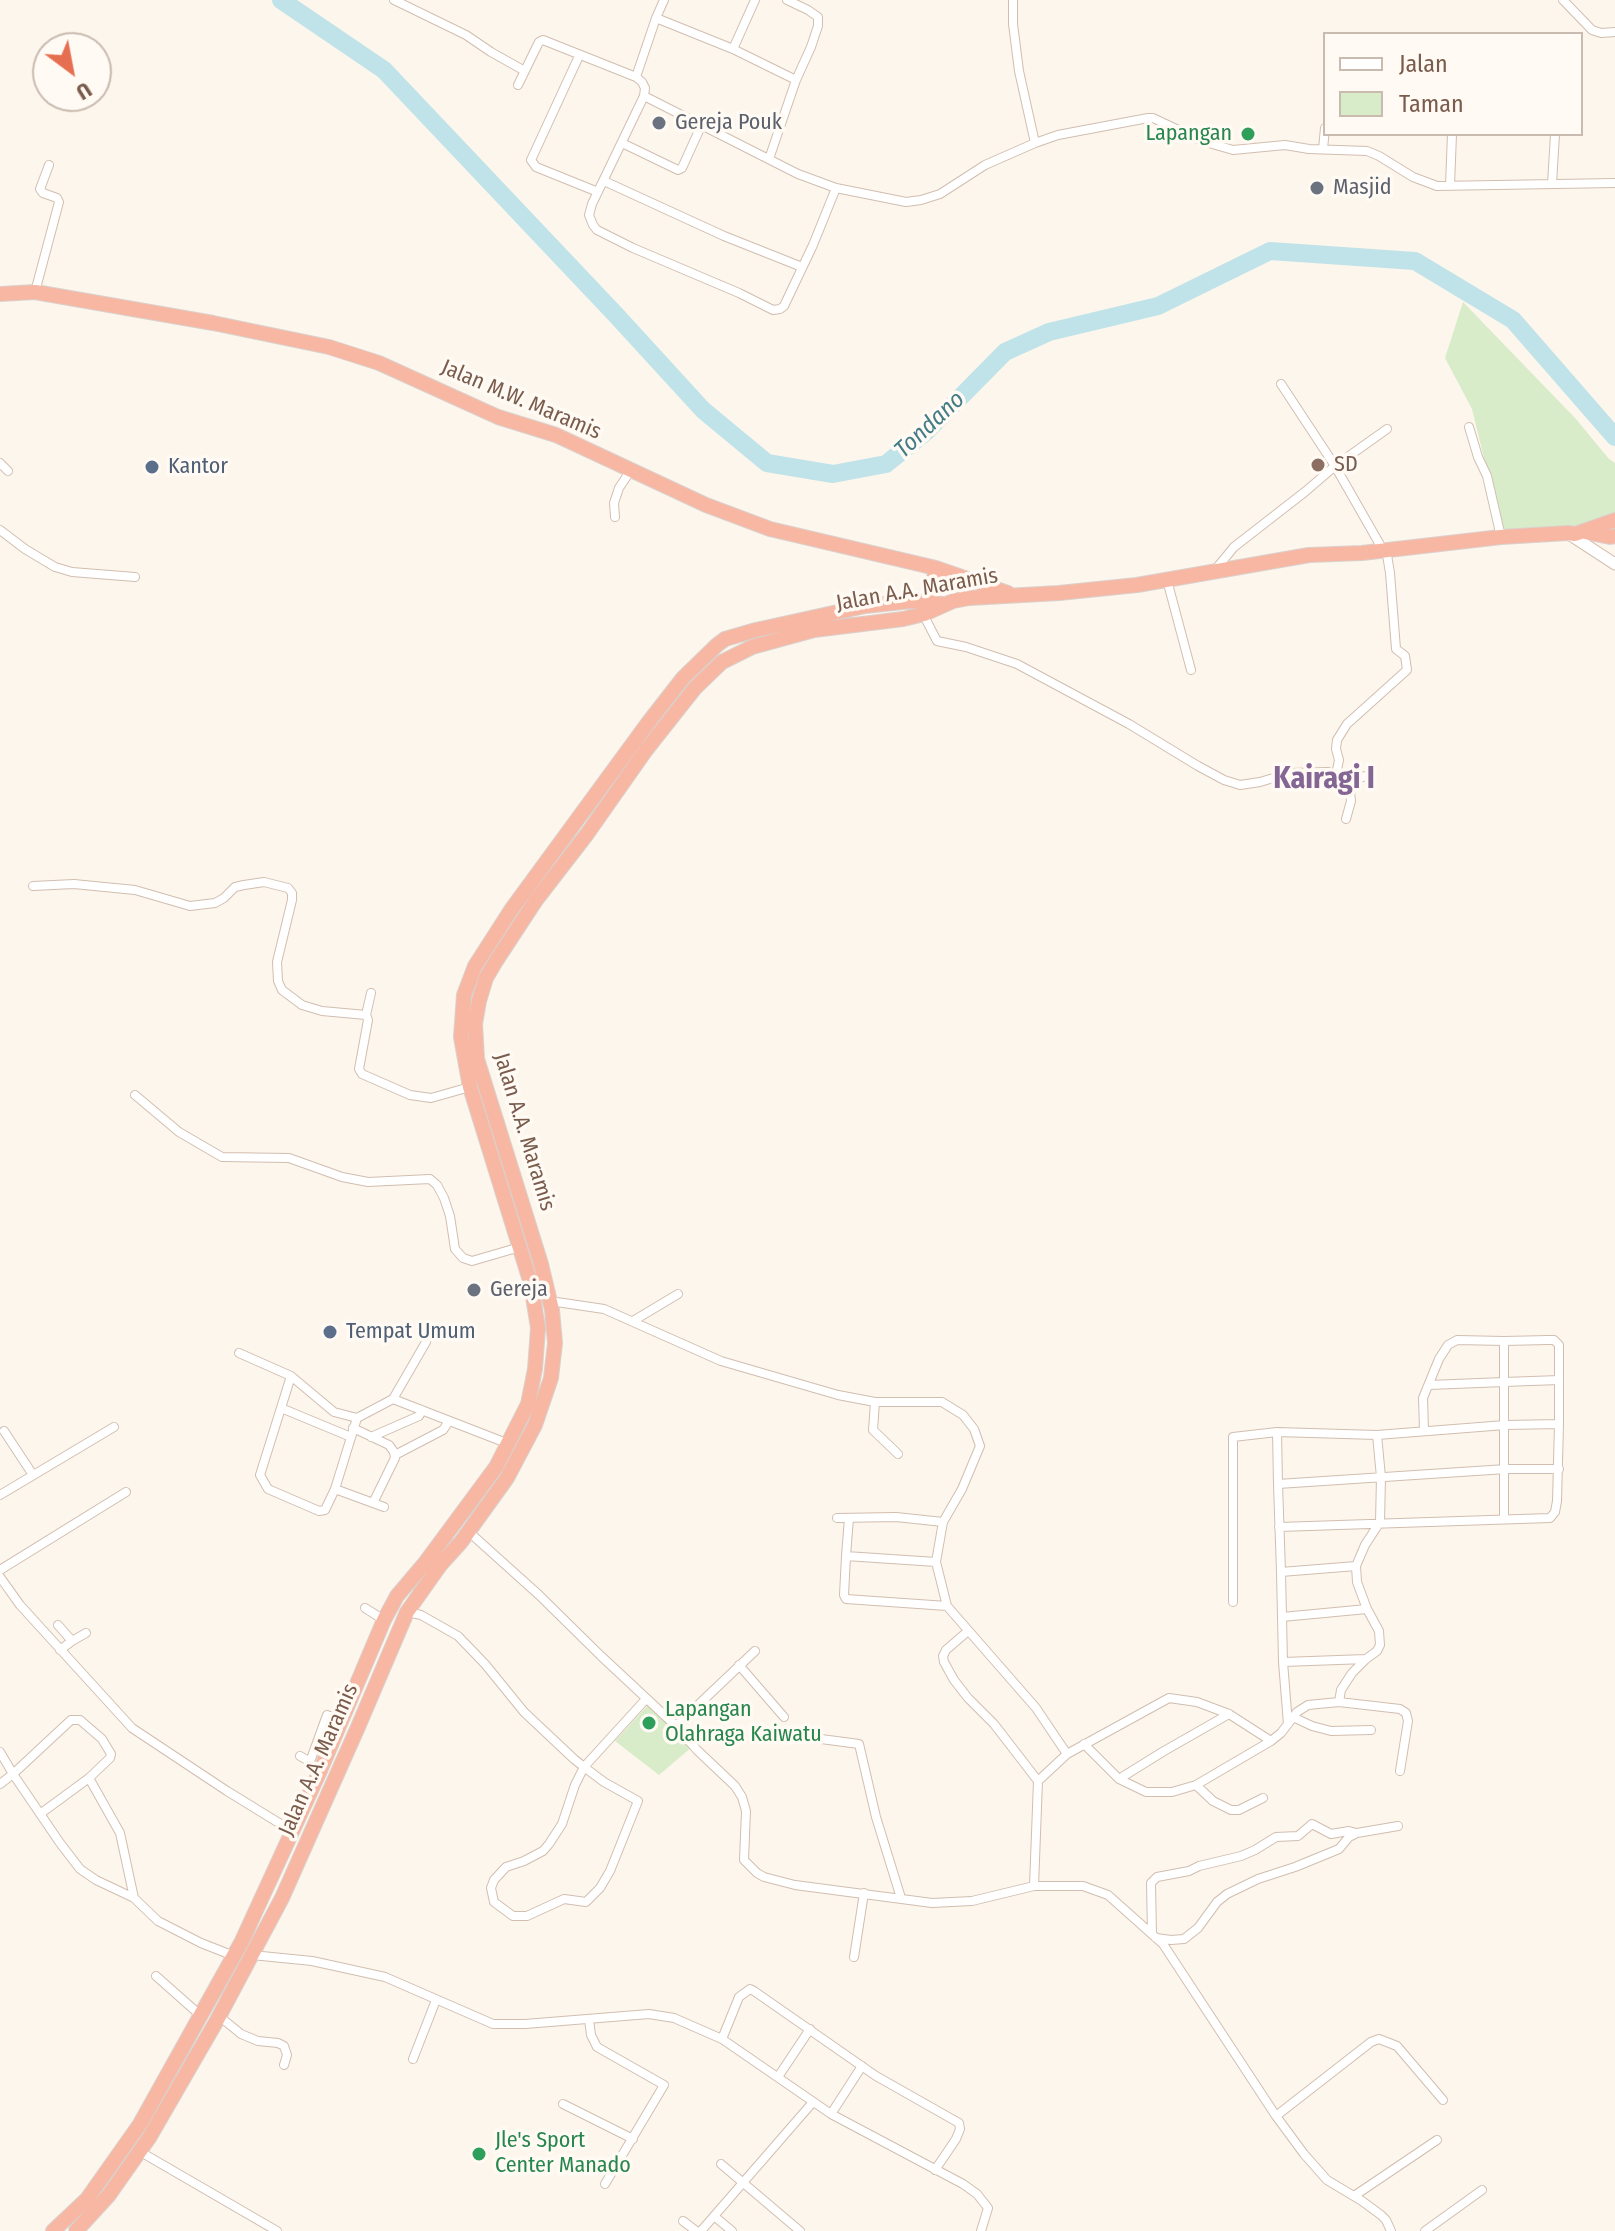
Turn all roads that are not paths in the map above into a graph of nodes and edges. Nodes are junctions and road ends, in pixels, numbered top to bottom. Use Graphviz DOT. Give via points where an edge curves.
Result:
graph roads {
  1 [pos="394,0"];
  2 [pos="664,0"];
  3 [pos="755,0"];
  4 [pos="787,0"];
  5 [pos="1013,0"];
  6 [pos="1563,0"];
  7 [pos="656,18"];
  8 [pos="1615,32"];
  9 [pos="733,49"];
  10 [pos="579,56"];
  11 [pos="523,70"];
  12 [pos="636,77"];
  13 [pos="796,80"];
  14 [pos="518,85"];
  15 [pos="644,96"];
  16 [pos="702,124"];
  17 [pos="1324,136"];
  18 [pos="1452,136"];
  19 [pos="1555,136"];
  20 [pos="622,143"];
  21 [pos="1035,143"];
  22 [pos="1323,149"];
  23 [pos="769,159"];
  24 [pos="49,165"];
  25 [pos="604,181"];
  26 [pos="1615,183"];
  27 [pos="1552,184"];
  28 [pos="1450,186"];
  29 [pos="836,188"];
  30 [pos="598,192"];
  31 [pos="802,267"];
  32 [pos="35,292"];
  33 [pos="0,294"];
  34 [pos="1281,384"];
  35 [pos="1469,427"];
  36 [pos="1387,429"];
  37 [pos="0,463"];
  38 [pos="1335,466"];
  39 [pos="631,470"];
  40 [pos="8,471"];
  41 [pos="615,517"];
  42 [pos="1615,520"];
  43 [pos="0,530"];
  44 [pos="1584,532"];
  45 [pos="1568,533"];
  46 [pos="1615,536"];
  47 [pos="1501,537"];
  48 [pos="1384,550"];
  49 [pos="1615,564"];
  50 [pos="936,568"];
  51 [pos="1215,570"];
  52 [pos="135,577"];
  53 [pos="1167,580"];
  54 [pos="1012,595"];
  55 [pos="932,607"];
  56 [pos="1191,670"];
  57 [pos="641,745"];
  58 [pos="1371,774"];
  59 [pos="1336,775"];
  60 [pos="1349,782"];
  61 [pos="1346,819"];
  62 [pos="33,886"];
  63 [pos="371,993"];
  64 [pos="366,1015"];
  65 [pos="470,1087"];
  66 [pos="135,1095"];
  67 [pos="520,1247"];
  68 [pos="678,1294"];
  69 [pos="550,1301"];
  70 [pos="633,1321"];
  71 [pos="1504,1341"];
  72 [pos="426,1342"];
  73 [pos="239,1353"];
  74 [pos="291,1376"];
  75 [pos="1559,1380"];
  76 [pos="1504,1382"];
  77 [pos="1429,1385"];
  78 [pos="393,1399"];
  79 [pos="875,1402"];
  80 [pos="281,1408"];
  81 [pos="422,1410"];
  82 [pos="357,1418"];
  83 [pos="449,1421"];
  84 [pos="1559,1424"];
  85 [pos="1505,1425"];
  86 [pos="114,1427"];
  87 [pos="1424,1430"];
  88 [pos="4,1431"];
  89 [pos="352,1432"];
  90 [pos="1277,1432"];
  91 [pos="1377,1435"];
  92 [pos="371,1437"];
  93 [pos="510,1444"];
  94 [pos="898,1454"];
  95 [pos="395,1455"];
  96 [pos="1506,1469"];
  97 [pos="1559,1469"];
  98 [pos="33,1475"];
  99 [pos="1381,1477"];
  100 [pos="1278,1484"];
  101 [pos="335,1489"];
  102 [pos="126,1492"];
  103 [pos="0,1495"];
  104 [pos="373,1503"];
  105 [pos="384,1507"];
  106 [pos="837,1518"];
  107 [pos="849,1518"];
  108 [pos="1504,1518"];
  109 [pos="943,1522"];
  110 [pos="1380,1522"];
  111 [pos="1279,1527"];
  112 [pos="469,1532"];
  113 [pos="846,1556"];
  114 [pos="936,1562"];
  115 [pos="1356,1566"];
  116 [pos="0,1570"];
  117 [pos="1281,1572"];
  118 [pos="0,1577"];
  119 [pos="1233,1602"];
  120 [pos="947,1606"];
  121 [pos="365,1608"];
  122 [pos="1367,1609"];
  123 [pos="407,1612"];
  124 [pos="1282,1617"];
  125 [pos="384,1620"];
  126 [pos="58,1625"];
  127 [pos="968,1631"];
  128 [pos="86,1633"];
  129 [pos="72,1641"];
  130 [pos="60,1650"];
  131 [pos="755,1651"];
  132 [pos="1366,1659"];
  133 [pos="1283,1662"];
  134 [pos="739,1665"];
  135 [pos="646,1699"];
  136 [pos="1339,1702"];
  137 [pos="344,1713"];
  138 [pos="364,1714"];
  139 [pos="1229,1714"];
  140 [pos="784,1717"];
  141 [pos="1290,1721"];
  142 [pos="676,1726"];
  143 [pos="1371,1730"];
  144 [pos="821,1739"];
  145 [pos="1271,1741"];
  146 [pos="1084,1744"];
  147 [pos="0,1752"];
  148 [pos="1067,1754"];
  149 [pos="300,1756"];
  150 [pos="584,1767"];
  151 [pos="1400,1771"];
  152 [pos="13,1774"];
  153 [pos="89,1778"];
  154 [pos="1119,1779"];
  155 [pos="1038,1781"];
  156 [pos="0,1784"];
  157 [pos="1196,1785"];
  158 [pos="1263,1798"];
  159 [pos="40,1814"];
  160 [pos="1398,1826"];
  161 [pos="292,1831"];
  162 [pos="1357,1833"];
  163 [pos="1034,1886"];
  164 [pos="864,1893"];
  165 [pos="134,1898"];
  166 [pos="901,1898"];
  167 [pos="1154,1936"];
  168 [pos="252,1955"];
  169 [pos="234,1956"];
  170 [pos="854,1957"];
  171 [pos="156,1976"];
  172 [pos="436,2000"];
  173 [pos="200,2015"];
  174 [pos="219,2016"];
  175 [pos="589,2019"];
  176 [pos="810,2029"];
  177 [pos="722,2039"];
  178 [pos="413,2059"];
  179 [pos="284,2065"];
  180 [pos="862,2066"];
  181 [pos="778,2077"];
  182 [pos="1443,2100"];
  183 [pos="813,2102"];
  184 [pos="563,2104"];
  185 [pos="831,2114"];
  186 [pos="1276,2116"];
  187 [pos="633,2139"];
  188 [pos="1437,2140"];
  189 [pos="139,2150"];
  190 [pos="721,2164"];
  191 [pos="935,2170"];
  192 [pos="743,2182"];
  193 [pos="605,2184"];
  194 [pos="1482,2190"];
  195 [pos="1354,2196"];
  196 [pos="714,2216"];
  197 [pos="683,2221"];
  198 [pos="53,2231"];
  199 [pos="76,2231"];
  200 [pos="277,2231"];
  201 [pos="698,2231"];
  202 [pos="732,2231"];
  203 [pos="800,2231"];
  204 [pos="981,2231"];
  205 [pos="1391,2231"];
  206 [pos="1425,2231"];
  1 -- 11 [label="street"];
  2 -- 7 [label="street"];
  3 -- 9 [label="street"];
  4 -- 13 [label="street" via="818,17"];
  5 -- 21 [label="street" via="1019,71"];
  6 -- 8 [label="street" via="1596,32"];
  7 -- 9 [label="street"];
  7 -- 12 [label="street"];
  9 -- 13 [label="street"];
  10 -- 11 [label="street" via="543,40"];
  10 -- 12 [label="street"];
  10 -- 30 [label="street" via="531,162"];
  11 -- 14 [label="street"];
  12 -- 15 [label="street" via="645,88"];
  13 -- 23 [label="street"];
  15 -- 16 [label="street"];
  15 -- 20 [label="street"];
  16 -- 20 [label="street" via="678,170"];
  16 -- 23 [label="street"];
  17 -- 22 [label="street"];
  18 -- 28 [label="street"];
  19 -- 27 [label="street"];
  20 -- 25 [label="street"];
  21 -- 22 [label="street" via="1148,118 1222,148"];
  21 -- 29 [label="street" via="921,200 906,202"];
  22 -- 28 [label="street" via="1367,151 1413,177"];
  23 -- 29 [label="street"];
  24 -- 32 [label="street" via="40,189 59,202"];
  25 -- 30 [label="street"];
  25 -- 31 [label="street"];
  26 -- 27 [label="street"];
  27 -- 28 [label="street"];
  29 -- 31 [label="street"];
  30 -- 31 [label="street" via="589,215 597,230 773,310 784,306"];
  32 -- 33 [label="highway, Jalan M.W. Maramis"];
  32 -- 39 [label="highway, Jalan M.W. Maramis" via="329,347 379,363 498,417 556,435"];
  34 -- 38 [label="street"];
  35 -- 47 [label="street"];
  36 -- 38 [label="street"];
  37 -- 40 [label="street"];
  38 -- 48 [label="street"];
  38 -- 51 [label="street" via="1234,547"];
  39 -- 41 [label="street" via="619,488"];
  39 -- 50 [label="highway, Jalan M.W. Maramis" via="770,529"];
  42 -- 44 [label="highway"];
  43 -- 52 [label="street" via="55,567"];
  44 -- 45 [label="highway, Jalan A.A. Maramis"];
  44 -- 46 [label="highway"];
  45 -- 47 [label="highway, Jalan A.A. Maramis"];
  45 -- 49 [label="main road"];
  47 -- 48 [label="highway, Jalan A.A. Maramis"];
  48 -- 51 [label="highway, Jalan A.A. Maramis" via="1299,556"];
  48 -- 59 [label="street" via="1396,649 1405,656 1407,670 1347,724 1337,740"];
  50 -- 54 [label="highway, Jalan M.W. Maramis"];
  50 -- 55 [label="highway"];
  51 -- 53 [label="highway, Jalan A.A. Maramis"];
  53 -- 54 [label="highway, Jalan A.A. Maramis"];
  53 -- 56 [label="street"];
  54 -- 55 [label="highway, Jalan A.A. Maramis"];
  55 -- 57 [label="highway, Jalan A.A. Maramis" via="903,619 805,632 735,654"];
  55 -- 57 [label="highway" via="912,601 865,606 725,639 683,678"];
  55 -- 59 [label="street" via="937,641 1017,664 1224,780 1240,785 1290,773"];
  57 -- 65 [label="highway" via="517,903 475,966 460,1026"];
  57 -- 69 [label="highway, Jalan A.A. Maramis" via="609,804 517,927 486,978 476,1013 477,1059"];
  58 -- 60 [label="street"];
  59 -- 60 [label="street"];
  60 -- 61 [label="street"];
  62 -- 64 [label="street" via="135,890 190,906 212,904 244,885 264,882 288,888 292,900 277,962 282,990 322,1011"];
  63 -- 64 [label="street"];
  64 -- 65 [label="street" via="362,1074 410,1095 431,1098"];
  65 -- 67 [label="highway"];
  66 -- 67 [label="street" via="179,1132 222,1157 289,1158 368,1182 430,1179 444,1198 455,1249 463,1258 472,1261"];
  67 -- 93 [label="highway" via="531,1284 538,1344 528,1404"];
  68 -- 70 [label="street"];
  69 -- 70 [label="street" via="604,1309"];
  69 -- 112 [label="highway, Jalan A.A. Maramis" via="555,1343 551,1378 535,1425"];
  70 -- 79 [label="street" via="721,1361"];
  71 -- 75 [label="street" via="1554,1340 1559,1345"];
  71 -- 76 [label="street"];
  71 -- 77 [label="street" via="1452,1342"];
  72 -- 78 [label="street"];
  73 -- 74 [label="street"];
  74 -- 80 [label="street"];
  74 -- 82 [label="street" via="328,1409"];
  75 -- 76 [label="street"];
  75 -- 84 [label="street"];
  76 -- 77 [label="street"];
  76 -- 85 [label="street"];
  77 -- 87 [label="street" via="1422,1404"];
  78 -- 81 [label="street"];
  78 -- 82 [label="street"];
  79 -- 94 [label="street" via="873,1430"];
  79 -- 109 [label="street" via="942,1402 974,1429 980,1446"];
  80 -- 89 [label="street"];
  80 -- 101 [label="street" via="262,1481 268,1489 319,1511 327,1508"];
  81 -- 83 [label="street"];
  81 -- 92 [label="street"];
  82 -- 89 [label="street"];
  83 -- 93 [label="street"];
  83 -- 95 [label="street" via="443,1430"];
  84 -- 85 [label="street"];
  84 -- 97 [label="street"];
  85 -- 87 [label="street"];
  85 -- 96 [label="street"];
  86 -- 98 [label="street"];
  87 -- 91 [label="street"];
  88 -- 98 [label="street"];
  89 -- 92 [label="street"];
  89 -- 101 [label="street"];
  90 -- 91 [label="street"];
  90 -- 100 [label="street"];
  90 -- 119 [label="street" via="1233,1437"];
  91 -- 99 [label="street"];
  92 -- 95 [label="street" via="389,1445"];
  93 -- 125 [label="highway"];
  95 -- 104 [label="street"];
  96 -- 97 [label="street"];
  96 -- 99 [label="street"];
  96 -- 108 [label="street"];
  97 -- 108 [label="street" via="1553,1516"];
  98 -- 103 [label="street"];
  99 -- 100 [label="street"];
  99 -- 110 [label="street"];
  100 -- 111 [label="street"];
  101 -- 104 [label="street"];
  102 -- 116 [label="street"];
  104 -- 105 [label="street"];
  106 -- 107 [label="street"];
  107 -- 109 [label="street"];
  107 -- 113 [label="street"];
  108 -- 110 [label="street"];
  109 -- 114 [label="street"];
  110 -- 111 [label="street"];
  110 -- 115 [label="street"];
  111 -- 117 [label="street"];
  112 -- 123 [label="highway, Jalan A.A. Maramis"];
  112 -- 135 [label="street"];
  113 -- 114 [label="street"];
  113 -- 120 [label="street" via="846,1599"];
  114 -- 120 [label="street"];
  115 -- 117 [label="street"];
  115 -- 122 [label="street"];
  117 -- 124 [label="street"];
  118 -- 130 [label="street"];
  120 -- 127 [label="street"];
  121 -- 125 [label="street"];
  122 -- 124 [label="street"];
  122 -- 132 [label="street" via="1381,1638 1377,1651"];
  123 -- 138 [label="highway, Jalan A.A. Maramis"];
  123 -- 150 [label="street" via="458,1636 519,1707"];
  124 -- 133 [label="street"];
  125 -- 137 [label="highway"];
  126 -- 129 [label="street"];
  127 -- 148 [label="street" via="1036,1708"];
  127 -- 155 [label="street" via="946,1650 944,1662"];
  128 -- 129 [label="street"];
  129 -- 130 [label="street"];
  130 -- 161 [label="street" via="132,1728"];
  131 -- 134 [label="street"];
  132 -- 133 [label="street"];
  132 -- 136 [label="street" via="1346,1681"];
  133 -- 141 [label="street"];
  134 -- 140 [label="street"];
  134 -- 142 [label="street"];
  135 -- 142 [label="street"];
  135 -- 150 [label="street"];
  136 -- 141 [label="street" via="1308,1705"];
  136 -- 151 [label="street" via="1404,1711 1408,1721"];
  137 -- 138 [label="highway"];
  137 -- 149 [label="street" via="327,1715 311,1759"];
  137 -- 161 [label="highway"];
  138 -- 168 [label="highway, Jalan A.A. Maramis"];
  139 -- 145 [label="street"];
  139 -- 146 [label="street" via="1169,1698"];
  139 -- 154 [label="street"];
  141 -- 143 [label="street" via="1331,1731"];
  141 -- 145 [label="street"];
  142 -- 164 [label="street" via="742,1797 744,1860 757,1873 795,1885"];
  144 -- 166 [label="street" via="859,1744"];
  145 -- 157 [label="street"];
  146 -- 148 [label="street"];
  146 -- 154 [label="street"];
  147 -- 152 [label="street"];
  148 -- 155 [label="street"];
  150 -- 150 [label="street" via="553,1840 543,1851 506,1867 494,1880 494,1902 513,1916 527,1916 564,1899 586,1902 610,1871 638,1801"];
  152 -- 153 [label="street" via="74,1719 102,1739 111,1754"];
  152 -- 156 [label="street"];
  152 -- 159 [label="street"];
  153 -- 159 [label="street"];
  153 -- 165 [label="street" via="120,1833"];
  154 -- 157 [label="street" via="1158,1793"];
  155 -- 163 [label="street"];
  157 -- 158 [label="street" via="1231,1810"];
  159 -- 165 [label="street" via="80,1869"];
  160 -- 162 [label="street"];
  161 -- 169 [label="highway"];
  162 -- 167 [label="street" via="1339,1849 1227,1894 1184,1939"];
  162 -- 167 [label="street" via="1331,1834 1312,1824 1298,1836 1276,1837 1241,1856 1157,1877 1151,1883"];
  163 -- 166 [label="street" via="959,1903"];
  163 -- 167 [label="street" via="1096,1889"];
  164 -- 166 [label="street"];
  164 -- 170 [label="street"];
  165 -- 169 [label="street" via="158,1921"];
  167 -- 186 [label="street"];
  168 -- 172 [label="street" via="385,1977"];
  168 -- 174 [label="highway, Jalan A.A. Maramis"];
  169 -- 173 [label="highway"];
  171 -- 173 [label="street"];
  172 -- 175 [label="street" via="493,2024"];
  172 -- 178 [label="street"];
  173 -- 198 [label="highway" via="112,2166"];
  174 -- 179 [label="street" via="241,2034 284,2046"];
  174 -- 189 [label="highway, Jalan A.A. Maramis"];
  175 -- 177 [label="street" via="661,2015"];
  175 -- 187 [label="street" via="597,2047 664,2085"];
  176 -- 177 [label="street" via="750,1989 739,1997"];
  176 -- 180 [label="street"];
  176 -- 181 [label="street"];
  177 -- 181 [label="street"];
  180 -- 185 [label="street"];
  180 -- 191 [label="street" via="959,2123 956,2139"];
  181 -- 183 [label="street"];
  182 -- 186 [label="street" via="1397,2046 1379,2039"];
  183 -- 185 [label="street"];
  183 -- 192 [label="street"];
  184 -- 187 [label="street"];
  185 -- 191 [label="street"];
  186 -- 195 [label="street" via="1325,2178"];
  187 -- 193 [label="street"];
  188 -- 195 [label="street"];
  189 -- 199 [label="highway, Jalan A.A. Maramis"];
  189 -- 200 [label="street"];
  190 -- 192 [label="street"];
  191 -- 204 [label="street" via="977,2194 988,2208"];
  192 -- 196 [label="street"];
  192 -- 203 [label="street"];
  194 -- 206 [label="street"];
  195 -- 205 [label="street" via="1381,2215"];
  196 -- 201 [label="street"];
  196 -- 202 [label="street"];
  197 -- 201 [label="street"];
}
